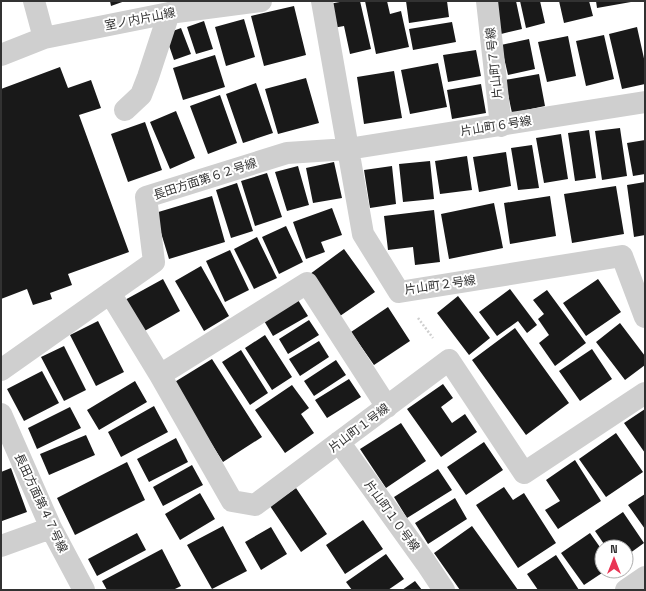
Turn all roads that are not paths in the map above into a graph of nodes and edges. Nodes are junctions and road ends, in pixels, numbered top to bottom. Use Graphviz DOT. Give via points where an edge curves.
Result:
graph roads {
  1 [pos="34,1"];
  2 [pos="261,1"];
  3 [pos="322,1"];
  4 [pos="487,1"];
  5 [pos="169,13"];
  6 [pos="44,38"];
  7 [pos="1,55"];
  8 [pos="645,102"];
  9 [pos="125,110"];
  10 [pos="500,126"];
  11 [pos="348,149"];
  12 [pos="110,293"];
  13 [pos="645,316"];
  14 [pos="1,370"];
  15 [pos="160,375"];
  16 [pos="645,393"];
  17 [pos="387,407"];
  18 [pos="1,414"];
  19 [pos="339,442"];
  20 [pos="51,528"];
  21 [pos="1,546"];
  22 [pos="645,577"];
  23 [pos="84,590"];
  24 [pos="444,590"];
  25 [pos="626,590"];
  1 -- 6 [label="street"];
  2 -- 5 [label="street, 室ノ内片山線"];
  3 -- 11 [label="street, 片山町２号線"];
  4 -- 10 [label="street, 片山町７号線"];
  5 -- 6 [label="street, 室ノ内片山線"];
  5 -- 9 [label="street" via="140,95"];
  6 -- 7 [label="street, 室ノ内片山線"];
  8 -- 10 [label="street, 片山町６号線"];
  10 -- 11 [label="street, 片山町６号線"];
  11 -- 12 [label="street, 長田方面第６２号線" via="287,153 146,198 154,262"];
  11 -- 13 [label="street, 片山町２号線" via="363,234 399,292 622,256"];
  12 -- 14 [label="street, 長田方面第６２号線"];
  12 -- 15 [label="street, 片山町１号線"];
  15 -- 17 [label="street" via="307,283"];
  15 -- 19 [label="street, 片山町１号線" via="232,501 255,505"];
  16 -- 17 [label="street, 片山町１号線" via="524,473 449,360"];
  17 -- 19 [label="street, 片山町１号線"];
  18 -- 20 [label="street, 長田方面第４７号線"];
  19 -- 24 [label="street, 片山町１０号線"];
  20 -- 21 [label="street"];
  20 -- 23 [label="street, 長田方面第４７号線"];
  22 -- 25 [label="street"];
}
